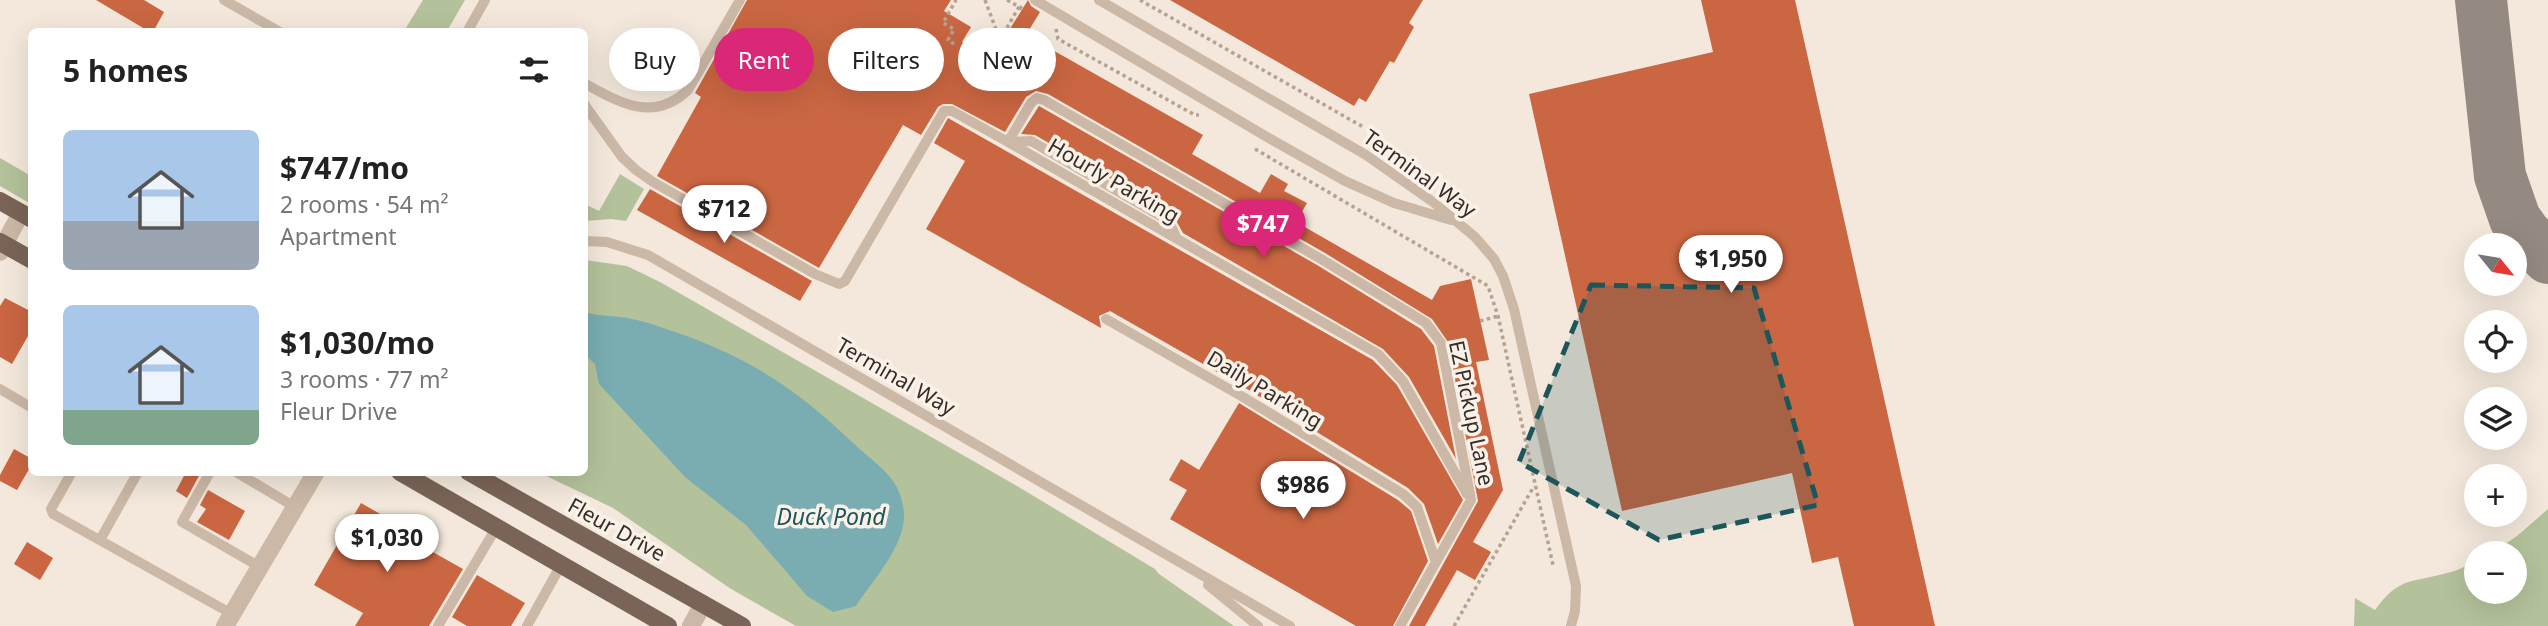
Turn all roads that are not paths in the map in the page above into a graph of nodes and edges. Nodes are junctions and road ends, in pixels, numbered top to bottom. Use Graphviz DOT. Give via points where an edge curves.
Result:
graph roads {
  1 [pos="224,0"];
  2 [pos="485,0"];
  3 [pos="740,0"];
  4 [pos="1035,0"];
  5 [pos="1099,0"];
  6 [pos="273,28"];
  7 [pos="469,28"];
  8 [pos="588,85"];
  9 [pos="588,110"];
  10 [pos="1008,142"];
  11 [pos="0,201"];
  12 [pos="26,216"];
  13 [pos="1456,221"];
  14 [pos="588,241"];
  15 [pos="1,246"];
  16 [pos="28,258"];
  17 [pos="1106,319"];
  18 [pos="0,389"];
  19 [pos="28,406"];
  20 [pos="70,476"];
  21 [pos="136,476"];
  22 [pos="208,476"];
  23 [pos="243,476"];
  24 [pos="314,476"];
  25 [pos="407,476"];
  26 [pos="476,476"];
  27 [pos="1471,500"];
  28 [pos="295,508"];
  29 [pos="496,528"];
  30 [pos="100,540"];
  31 [pos="1436,562"];
  32 [pos="561,565"];
  33 [pos="260,567"];
  34 [pos="1186,567"];
  35 [pos="703,604"];
  36 [pos="229,620"];
  37 [pos="438,626"];
  38 [pos="527,626"];
  39 [pos="668,626"];
  40 [pos="691,626"];
  41 [pos="742,626"];
  42 [pos="1258,626"];
  43 [pos="1290,626"];
  44 [pos="1399,626"];
  45 [pos="1571,626"];
  1 -- 6 [label="lane"];
  2 -- 7 [label="lane"];
  3 -- 8 [label="lane" via="680,97 655,107 636,107"];
  4 -- 13 [label="lane" via="1345,181 1394,203"];
  5 -- 13 [label="lane, Terminal Way" via="1366,155"];
  9 -- 10 [label="lane" via="622,157 653,182 839,284 845,281 944,111"];
  10 -- 27 [label="lane, Hourly Parking" via="1378,354 1404,381"];
  10 -- 27 [label="lane, EZ Pickup Lane" via="1031,103 1037,98 1044,100 1426,323 1441,343"];
  11 -- 12 [label="main road"];
  12 -- 15 [label="street"];
  13 -- 45 [label="lane, Terminal Way" via="1494,259 1514,309 1577,586"];
  14 -- 34 [label="lane, Terminal Way" via="648,255"];
  15 -- 16 [label="main road"];
  17 -- 31 [label="lane, Daily Parking" via="1403,494 1417,507"];
  18 -- 19 [label="lane"];
  20 -- 30 [label="lane" via="52,512"];
  21 -- 30 [label="lane"];
  22 -- 33 [label="lane" via="183,524"];
  23 -- 28 [label="lane"];
  24 -- 28 [label="street"];
  25 -- 29 [label="main road"];
  26 -- 35 [label="main road, Fleur Drive"];
  27 -- 31 [label="lane"];
  28 -- 33 [label="street"];
  29 -- 32 [label="main road"];
  29 -- 37 [label="lane"];
  30 -- 36 [label="lane"];
  31 -- 44 [label="lane"];
  32 -- 38 [label="lane"];
  32 -- 39 [label="main road"];
  33 -- 36 [label="street"];
  34 -- 42 [label="lane"];
  34 -- 43 [label="lane, Terminal Way"];
  35 -- 40 [label="street"];
  35 -- 41 [label="main road, Fleur Drive"];
}
